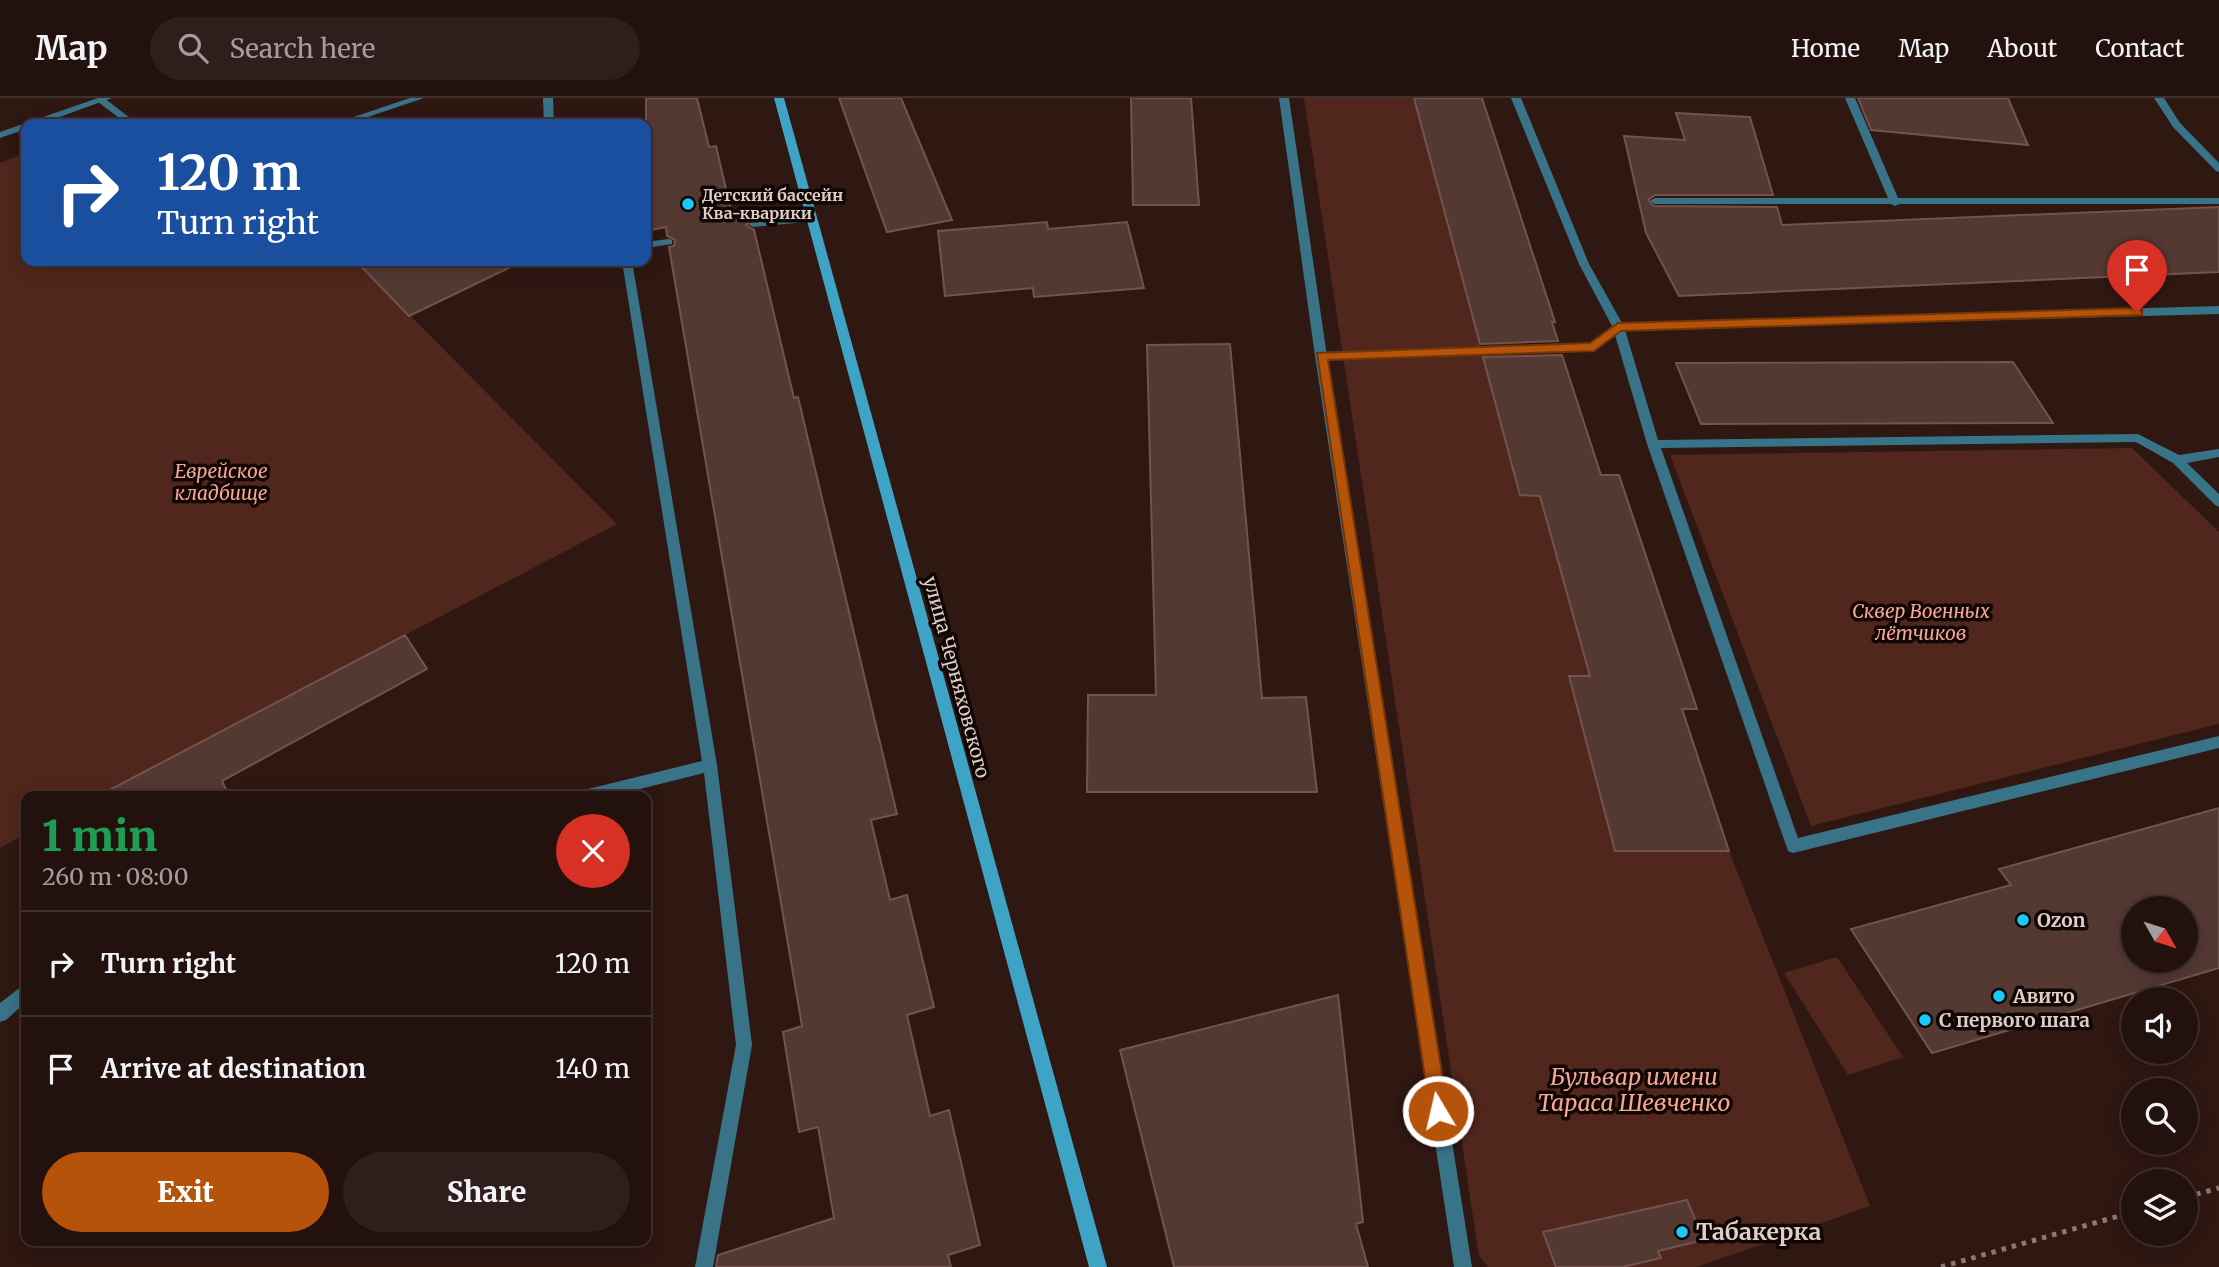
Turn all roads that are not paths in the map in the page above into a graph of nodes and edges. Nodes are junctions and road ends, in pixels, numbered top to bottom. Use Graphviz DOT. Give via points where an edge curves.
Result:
graph roads {
  1 [pos="419,98"];
  2 [pos="548,98"];
  3 [pos="779,98"];
  4 [pos="1284,98"];
  5 [pos="1516,98"];
  6 [pos="1850,98"];
  7 [pos="2159,98"];
  8 [pos="104,99"];
  9 [pos="46,119"];
  10 [pos="127,119"];
  11 [pos="354,119"];
  12 [pos="549,119"];
  13 [pos="21,128"];
  14 [pos="0,135"];
  15 [pos="2219,169"];
  16 [pos="1655,201"];
  17 [pos="2219,201"];
  18 [pos="1895,202"];
  19 [pos="811,219"];
  20 [pos="753,224"];
  21 [pos="668,242"];
  22 [pos="651,244"];
  23 [pos="628,266"];
  24 [pos="2219,310"];
  25 [pos="1618,327"];
  26 [pos="1321,356"];
  27 [pos="1653,444"];
  28 [pos="2219,453"];
  29 [pos="2177,460"];
  30 [pos="2219,502"];
  31 [pos="2219,742"];
  32 [pos="710,765"];
  33 [pos="608,791"];
  34 [pos="21,995"];
  35 [pos="0,1014"];
  36 [pos="704,1267"];
  37 [pos="1098,1267"];
  38 [pos="1463,1267"];
  1 -- 11 [label="street"];
  2 -- 12 [label="street"];
  3 -- 19 [label="street, улица Черняховского"];
  4 -- 26 [label="street"];
  5 -- 25 [label="street" via="1584,264"];
  6 -- 18 [label="street"];
  7 -- 15 [label="street" via="2176,125"];
  8 -- 9 [label="street"];
  8 -- 10 [label="street"];
  13 -- 14 [label="street"];
  16 -- 18 [label="street"];
  17 -- 18 [label="street"];
  19 -- 20 [label="street"];
  19 -- 37 [label="street, улица Черняховского"];
  21 -- 22 [label="street"];
  23 -- 32 [label="street"];
  24 -- 25 [label="street"];
  25 -- 26 [label="street" via="1594,347"];
  25 -- 27 [label="street"];
  26 -- 38 [label="street"];
  27 -- 29 [label="street" via="2138,438"];
  27 -- 31 [label="street" via="1793,846"];
  28 -- 29 [label="street"];
  29 -- 30 [label="street"];
  32 -- 33 [label="street"];
  32 -- 36 [label="street" via="744,1045"];
  34 -- 35 [label="street"];
}
